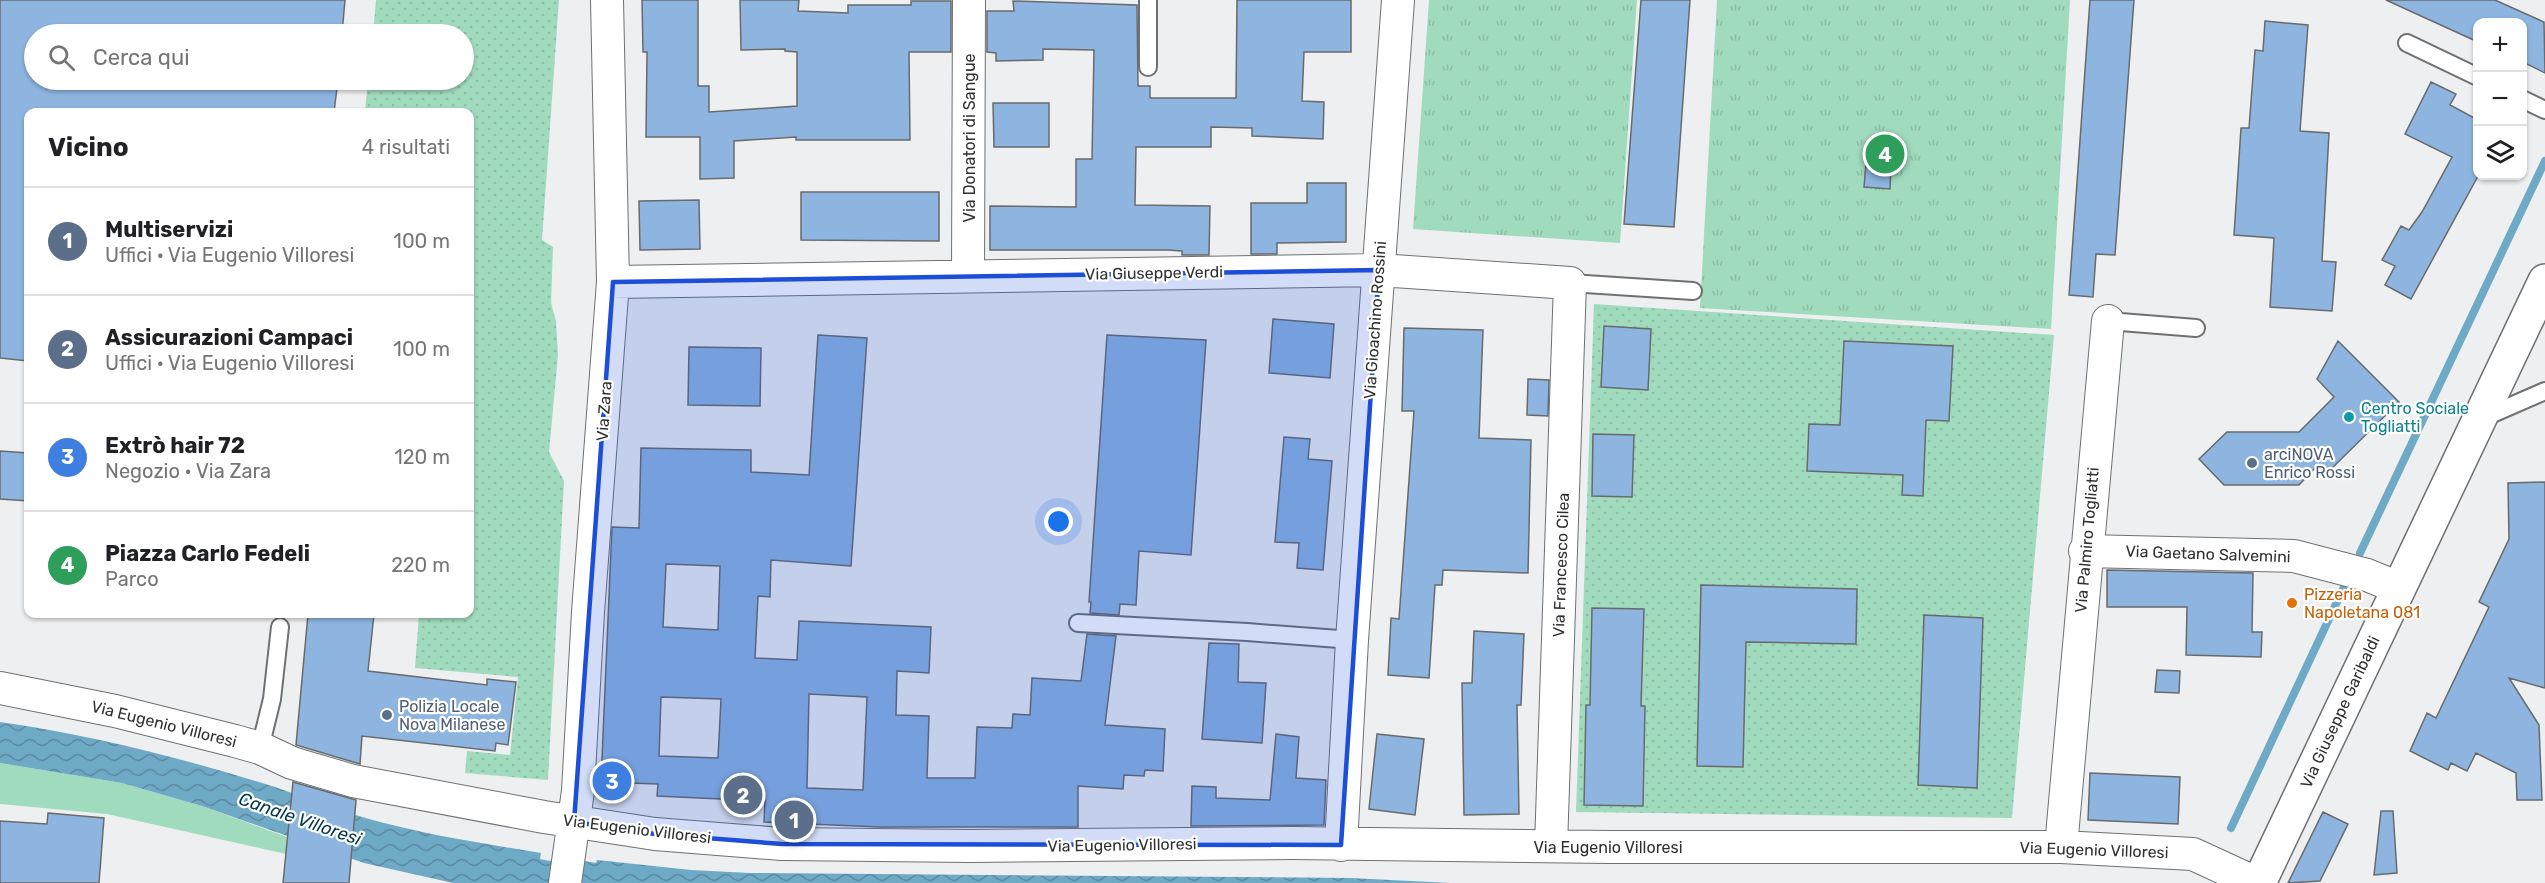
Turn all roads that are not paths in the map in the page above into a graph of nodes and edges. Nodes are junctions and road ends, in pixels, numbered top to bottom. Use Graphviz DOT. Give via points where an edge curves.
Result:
graph roads {
  1 [pos="606,0"];
  2 [pos="969,0"];
  3 [pos="1148,0"];
  4 [pos="1398,0"];
  5 [pos="2407,43"];
  6 [pos="1148,67"];
  7 [pos="2473,75"];
  8 [pos="2527,101"];
  9 [pos="2545,110"];
  10 [pos="1379,270"];
  11 [pos="968,276"];
  12 [pos="2545,281"];
  13 [pos="614,282"];
  14 [pos="1570,283"];
  15 [pos="1693,291"];
  16 [pos="2108,321"];
  17 [pos="2196,328"];
  18 [pos="2545,391"];
  19 [pos="2479,420"];
  20 [pos="2085,551"];
  21 [pos="2399,588"];
  22 [pos="1078,623"];
  23 [pos="280,627"];
  24 [pos="1352,640"];
  25 [pos="0,688"];
  26 [pos="260,748"];
  27 [pos="574,822"];
  28 [pos="1341,845"];
  29 [pos="1551,846"];
  30 [pos="2061,848"];
  31 [pos="567,868"];
  32 [pos="2257,883"];
  1 -- 13 [label="street, Via Zara"];
  2 -- 11 [label="street, Via Donatori di Sangue"];
  3 -- 6 [label="lane"];
  4 -- 10 [label="street, Via Gioachino Rossini"];
  5 -- 7 [label="lane"];
  8 -- 9 [label="lane"];
  10 -- 11 [label="street, Via Giuseppe Verdi"];
  10 -- 14 [label="street, Via Giuseppe Verdi"];
  10 -- 24 [label="street, Via Gioachino Rossini"];
  11 -- 13 [label="street, Via Giuseppe Verdi"];
  12 -- 19 [label="main road, Via Giuseppe Garibaldi"];
  13 -- 27 [label="street, Via Zara"];
  14 -- 15 [label="lane, Via Giuseppe Verdi"];
  14 -- 29 [label="street, Via Francesco Cilea"];
  16 -- 17 [label="lane, Via Palmiro Togliatti"];
  16 -- 20 [label="street, Via Palmiro Togliatti"];
  18 -- 19 [label="lane"];
  19 -- 21 [label="main road, Via Giuseppe Garibaldi"];
  20 -- 21 [label="street, Via Gaetano Salvemini" via="2294,556"];
  20 -- 30 [label="street, Via Palmiro Togliatti"];
  21 -- 32 [label="main road, Via Giuseppe Garibaldi"];
  22 -- 24 [label="lane"];
  23 -- 26 [label="lane" via="272,699"];
  24 -- 28 [label="street, Via Gioachino Rossini"];
  25 -- 26 [label="street, Via Eugenio Villoresi" via="115,711"];
  26 -- 27 [label="street, Via Eugenio Villoresi" via="292,763 352,781"];
  27 -- 28 [label="street, Via Eugenio Villoresi" via="655,834 782,844"];
  27 -- 31 [label="street, Via Zara"];
  28 -- 29 [label="street, Via Eugenio Villoresi"];
  29 -- 30 [label="street, Via Eugenio Villoresi"];
  30 -- 32 [label="street, Via Eugenio Villoresi" via="2193,854"];
}
